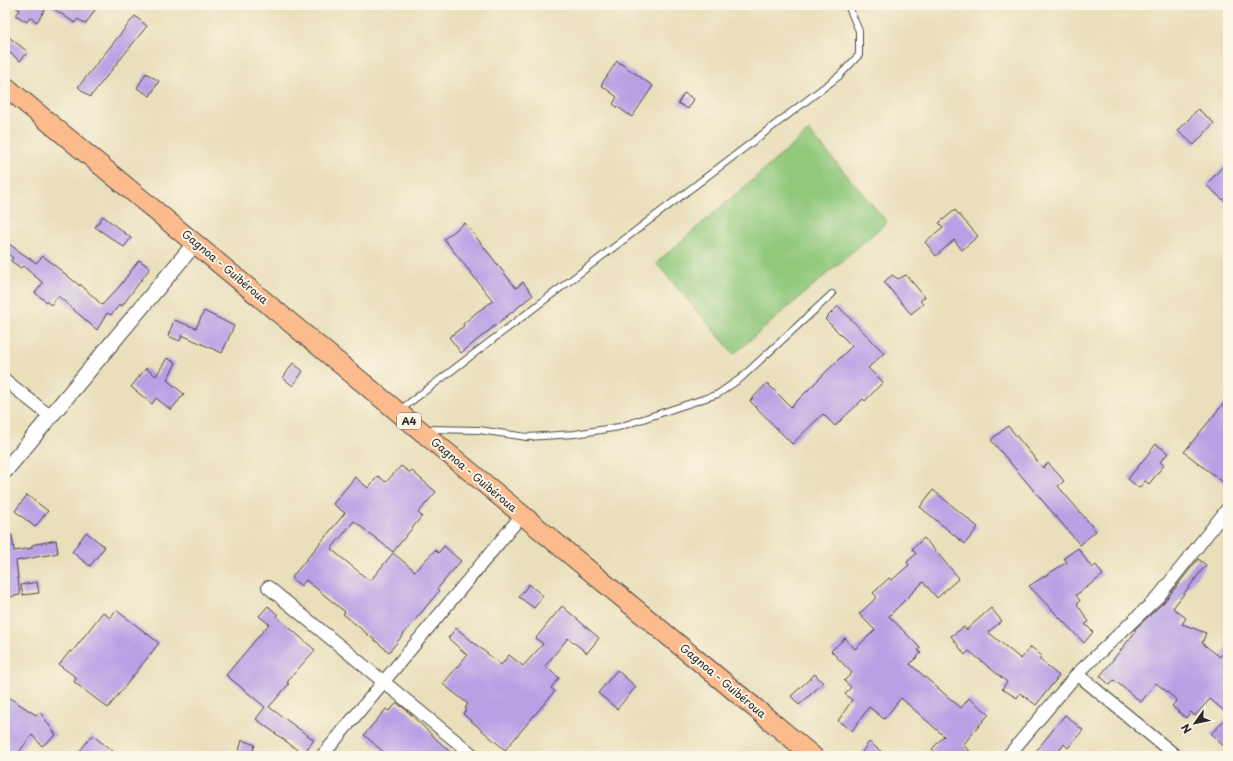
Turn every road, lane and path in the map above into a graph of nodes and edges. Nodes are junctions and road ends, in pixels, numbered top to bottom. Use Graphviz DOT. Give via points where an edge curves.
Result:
graph roads {
  1 [pos="848,5"];
  2 [pos="5,86"];
  3 [pos="196,242"];
  4 [pos="832,294"];
  5 [pos="5,380"];
  6 [pos="397,412"];
  7 [pos="51,417"];
  8 [pos="418,429"];
  9 [pos="5,471"];
  10 [pos="1228,508"];
  11 [pos="522,515"];
  12 [pos="268,586"];
  13 [pos="1077,674"];
  14 [pos="384,682"];
  15 [pos="322,756"];
  16 [pos="474,756"];
  17 [pos="813,756"];
  18 [pos="1008,756"];
  19 [pos="1176,756"];
  1 -- 6 [label="lane" via="859,31 859,55 839,76"];
  2 -- 3 [label="main road, Gagnoa - Guibéroua / A4"];
  3 -- 6 [label="main road, Gagnoa - Guibéroua / A4"];
  3 -- 7 [label="street"];
  4 -- 8 [label="lane" via="741,378 718,394 626,425 575,434 527,437 479,430"];
  5 -- 7 [label="street"];
  6 -- 8 [label="main road, Gagnoa - Guibéroua / A4"];
  7 -- 9 [label="street"];
  8 -- 11 [label="main road, Gagnoa - Guibéroua / A4"];
  10 -- 13 [label="street" via="1158,597"];
  11 -- 14 [label="street"];
  11 -- 17 [label="main road, Gagnoa - Guibéroua / A4"];
  12 -- 14 [label="street"];
  13 -- 18 [label="street"];
  13 -- 19 [label="street"];
  14 -- 15 [label="street"];
  14 -- 16 [label="street"];
}
